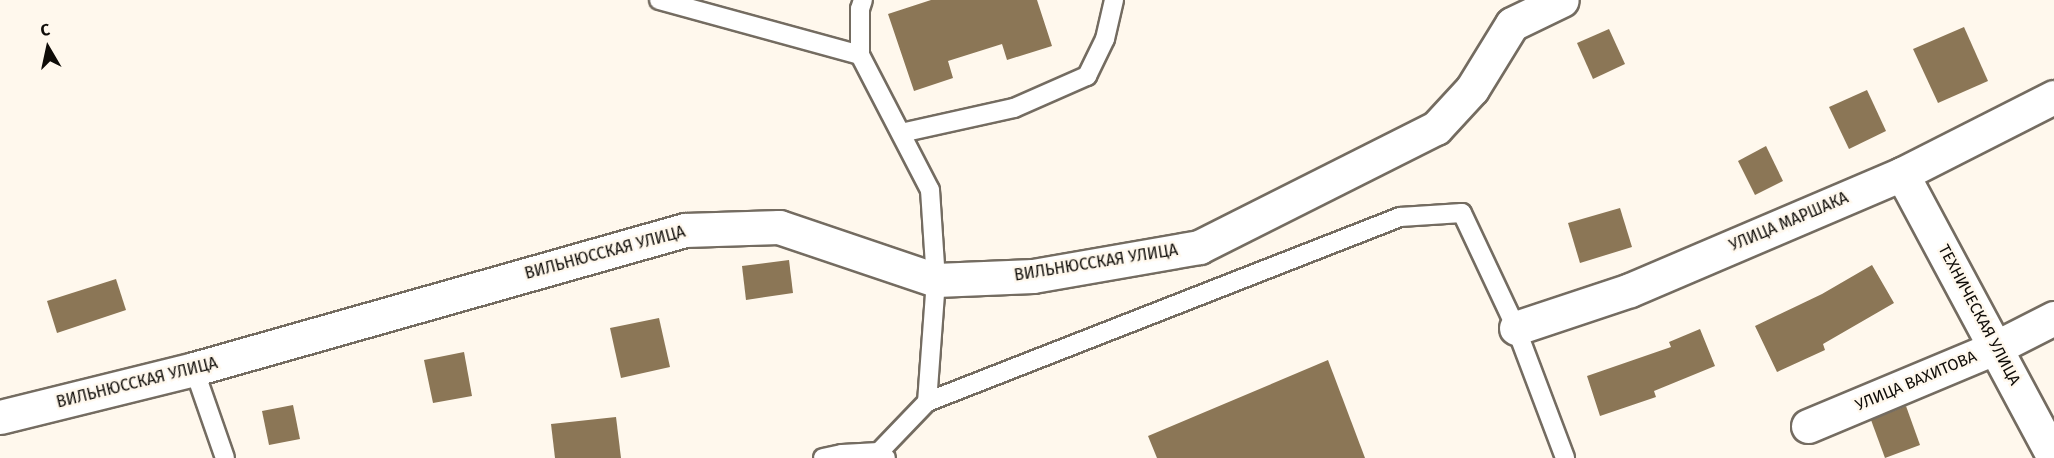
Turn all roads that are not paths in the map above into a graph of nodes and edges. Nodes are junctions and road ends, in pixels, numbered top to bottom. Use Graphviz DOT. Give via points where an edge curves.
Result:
graph roads {
  1 [pos="659,0"];
  2 [pos="862,0"];
  3 [pos="1114,0"];
  4 [pos="1563,0"];
  5 [pos="1510,12"];
  6 [pos="860,55"];
  7 [pos="2054,97"];
  8 [pos="901,133"];
  9 [pos="1902,174"];
  10 [pos="936,280"];
  11 [pos="2054,318"];
  12 [pos="1516,328"];
  13 [pos="1997,347"];
  14 [pos="195,369"];
  15 [pos="927,402"];
  16 [pos="0,417"];
  17 [pos="1808,426"];
  18 [pos="883,455"];
  19 [pos="2054,457"];
  20 [pos="225,458"];
  21 [pos="823,458"];
  22 [pos="1565,458"];
  1 -- 6 [label="lane"];
  2 -- 6 [label="lane"];
  3 -- 8 [label="lane" via="1105,39 1087,76 1014,108"];
  4 -- 5 [label="street, ВИЛЬНЮССКАЯ УЛИЦА"];
  5 -- 10 [label="street, ВИЛЬНЮССКАЯ УЛИЦА" via="1472,89 1436,128 1199,247 1033,276"];
  6 -- 8 [label="lane"];
  7 -- 9 [label="street, УЛИЦА МАРШАКА"];
  8 -- 10 [label="lane" via="930,190"];
  9 -- 12 [label="street, УЛИЦА МАРШАКА" via="1630,290"];
  9 -- 13 [label="street, ТЕХНИЧЕСКАЯ УЛИЦА"];
  10 -- 14 [label="street, ВИЛЬНЮССКАЯ УЛИЦА" via="779,227 685,230"];
  10 -- 15 [label="lane"];
  11 -- 13 [label="street, УЛИЦА ВАХИТОВА"];
  12 -- 15 [label="lane" via="1462,213 1400,217"];
  12 -- 22 [label="lane"];
  13 -- 17 [label="street, УЛИЦА ВАХИТОВА"];
  13 -- 19 [label="street, ТЕХНИЧЕСКАЯ УЛИЦА"];
  14 -- 16 [label="street, ВИЛЬНЮССКАЯ УЛИЦА"];
  14 -- 20 [label="lane"];
  15 -- 18 [label="lane"];
  18 -- 21 [label="lane" via="842,454"];
}
